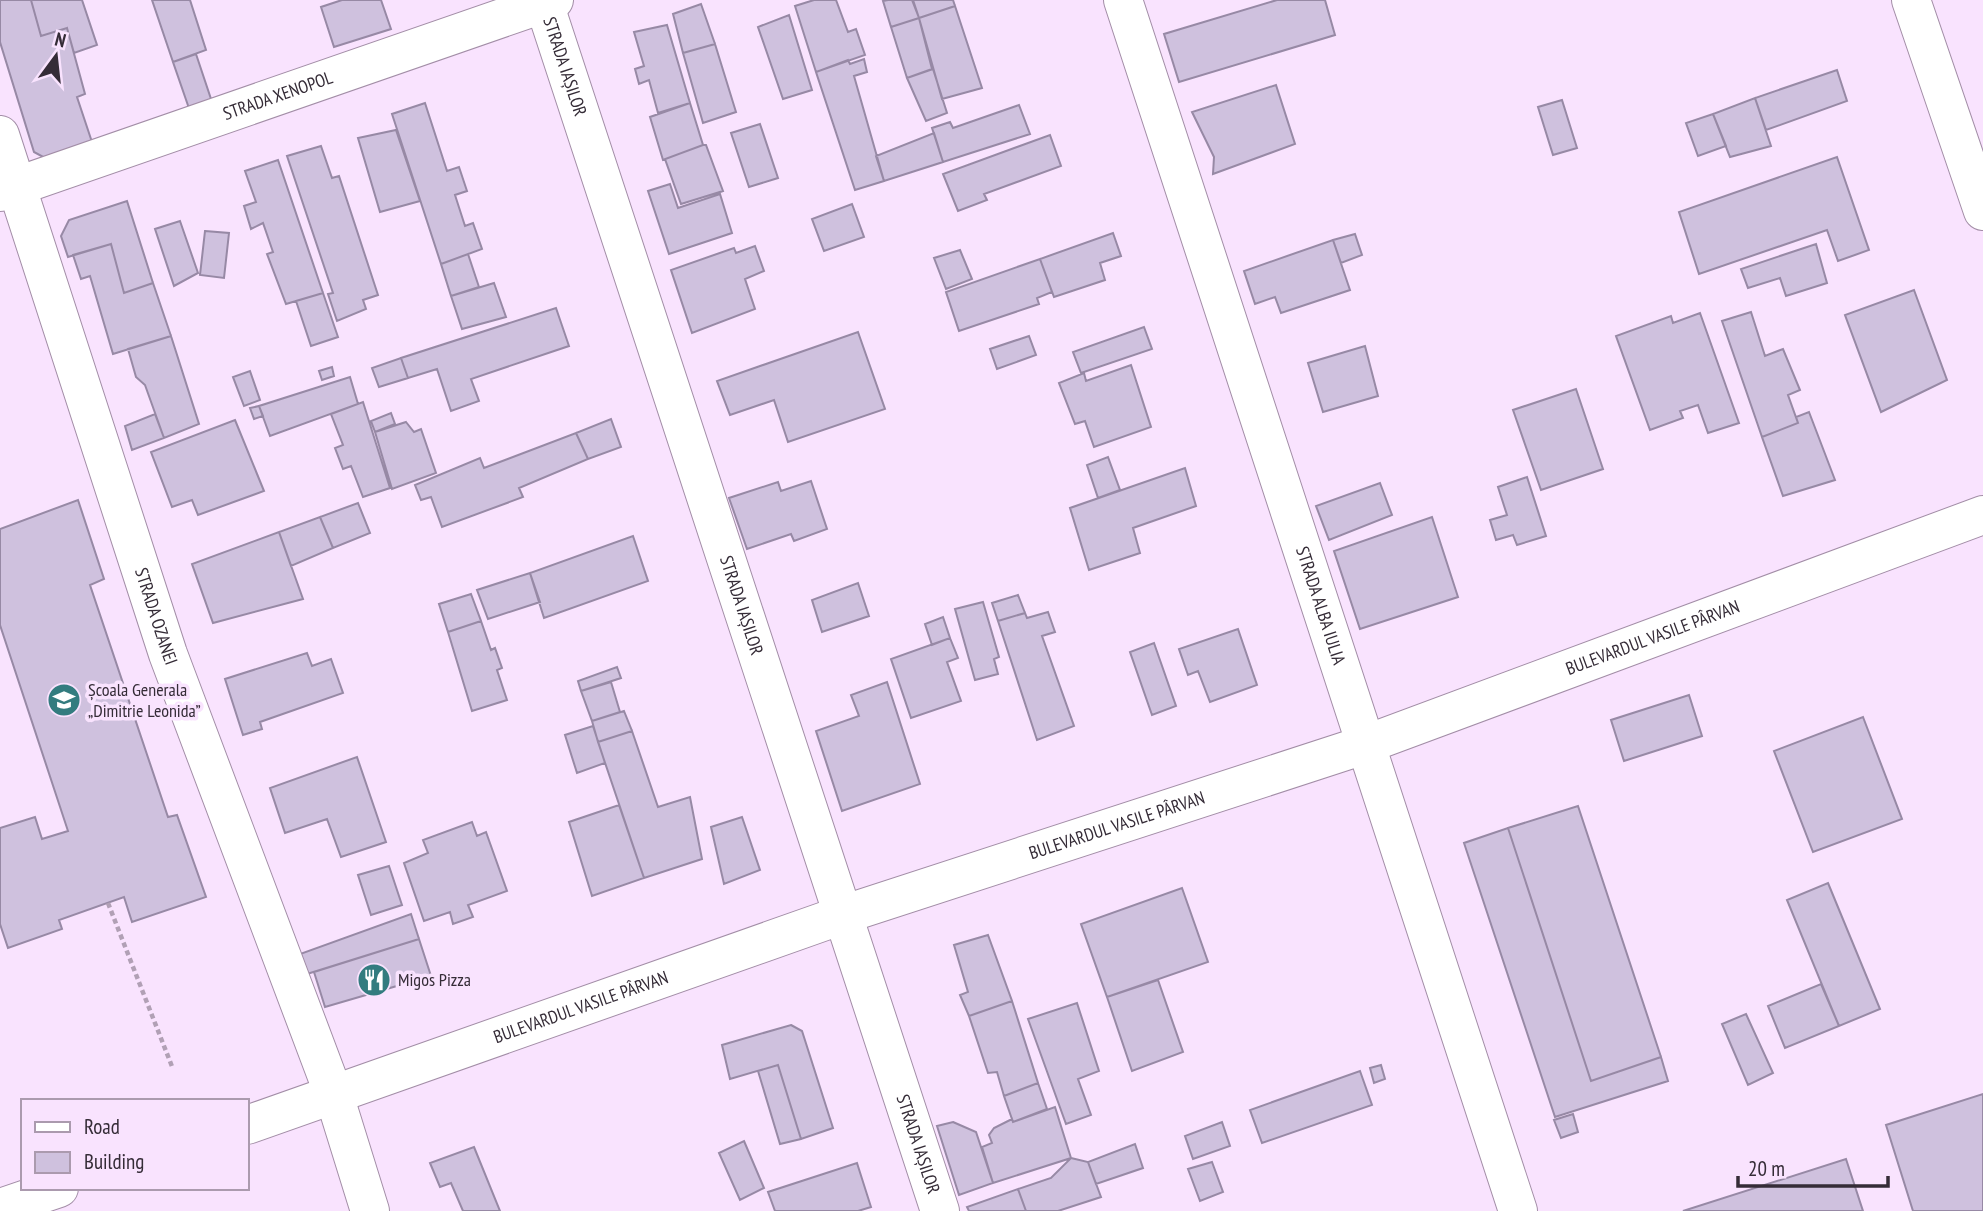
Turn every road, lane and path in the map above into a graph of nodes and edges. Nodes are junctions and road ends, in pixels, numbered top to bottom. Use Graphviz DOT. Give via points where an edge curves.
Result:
graph roads {
  1 [pos="1123,0"];
  2 [pos="1912,0"];
  3 [pos="547,1"];
  4 [pos="0,135"];
  5 [pos="8,189"];
  6 [pos="1983,211"];
  7 [pos="1983,515"];
  8 [pos="1364,745"];
  9 [pos="108,903"];
  10 [pos="842,915"];
  11 [pos="173,1069"];
  12 [pos="334,1096"];
  13 [pos="248,1125"];
  14 [pos="53,1190"];
  15 [pos="0,1208"];
  16 [pos="370,1211"];
  17 [pos="940,1211"];
  18 [pos="1518,1211"];
  1 -- 8 [label="street, STRADA ALBA IULIA"];
  2 -- 6 [label="street"];
  3 -- 5 [label="street, STRADA XENOPOL"];
  3 -- 10 [label="street, STRADA IAȘILOR"];
  4 -- 5 [label="street, STRADA OZANEI"];
  5 -- 12 [label="street, STRADA OZANEI" via="168,654"];
  7 -- 8 [label="street, BULEVARDUL VASILE PÂRVAN"];
  8 -- 10 [label="street, BULEVARDUL VASILE PÂRVAN"];
  8 -- 18 [label="street, STRADA ALBA IULIA"];
  9 -- 11 [label="path"];
  10 -- 12 [label="street, BULEVARDUL VASILE PÂRVAN"];
  10 -- 17 [label="street, STRADA IAȘILOR"];
  12 -- 13 [label="street, BULEVARDUL VASILE PÂRVAN"];
  12 -- 16 [label="street, STRADA OZANEI"];
  14 -- 15 [label="street"];
}
